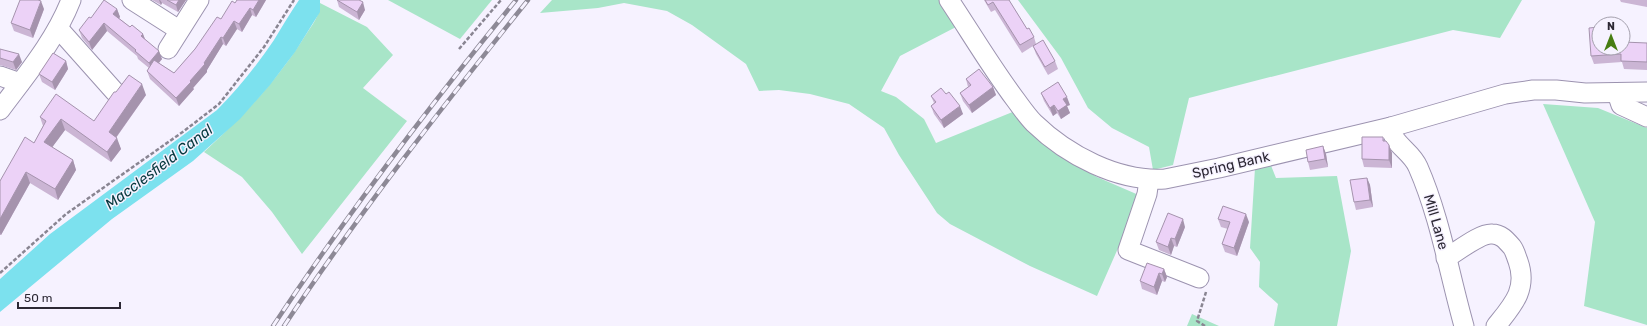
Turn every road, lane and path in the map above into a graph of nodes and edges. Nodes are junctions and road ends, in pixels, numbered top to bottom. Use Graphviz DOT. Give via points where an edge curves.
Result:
graph roads {
  1 [pos="72,0"];
  2 [pos="132,0"];
  3 [pos="199,0"];
  4 [pos="294,0"];
  5 [pos="501,0"];
  6 [pos="949,0"];
  7 [pos="58,28"];
  8 [pos="179,30"];
  9 [pos="168,48"];
  10 [pos="459,49"];
  11 [pos="0,76"];
  12 [pos="20,83"];
  13 [pos="115,92"];
  14 [pos="1647,92"];
  15 [pos="1617,93"];
  16 [pos="0,110"];
  17 [pos="1647,117"];
  18 [pos="1390,127"];
  19 [pos="1149,180"];
  20 [pos="1446,258"];
  21 [pos="0,273"];
  22 [pos="1199,278"];
  23 [pos="1204,326"];
  24 [pos="1464,326"];
  25 [pos="1496,326"];
  1 -- 7 [label="street"];
  2 -- 8 [label="street"];
  3 -- 8 [label="street"];
  4 -- 21 [label="path" via="264,47 219,104 66,214"];
  5 -- 10 [label="path"];
  6 -- 19 [label="street, Spring Bank" via="1033,123 1064,147 1104,169"];
  7 -- 12 [label="street"];
  7 -- 13 [label="street"];
  8 -- 9 [label="street"];
  11 -- 12 [label="street"];
  12 -- 16 [label="street"];
  14 -- 15 [label="street, Spring Bank"];
  15 -- 17 [label="street" via="1620,105"];
  15 -- 18 [label="street, Spring Bank" via="1532,90 1505,94"];
  18 -- 19 [label="street, Spring Bank" via="1219,168"];
  18 -- 20 [label="street, Mill Lane" via="1395,139 1418,165"];
  19 -- 22 [label="street" via="1147,194 1128,250"];
  20 -- 24 [label="street, Mill Lane"];
  20 -- 25 [label="street" via="1481,236 1492,234 1504,237 1514,250 1522,282 1512,306"];
  22 -- 23 [label="path" via="1208,286 1197,321"];
}
